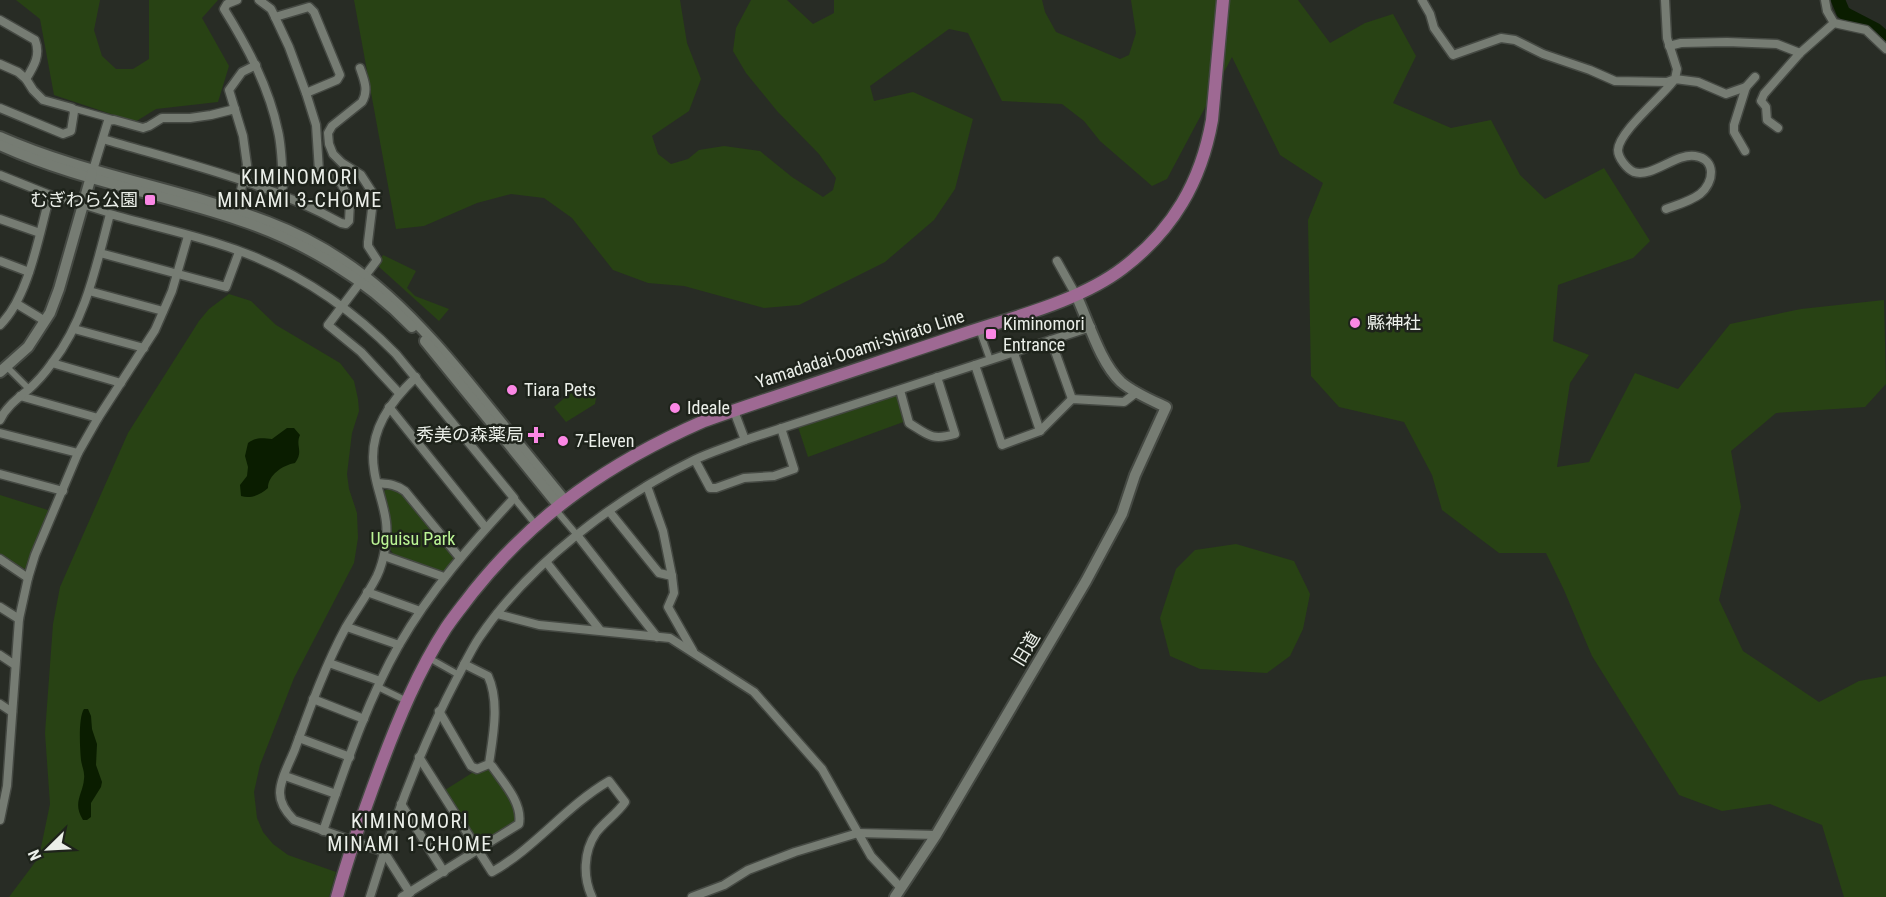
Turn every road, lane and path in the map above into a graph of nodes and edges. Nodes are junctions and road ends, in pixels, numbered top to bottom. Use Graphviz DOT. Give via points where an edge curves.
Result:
graph roads {
  1 [pos="237,0"];
  2 [pos="259,0"];
  3 [pos="1223,0"];
  4 [pos="1422,0"];
  5 [pos="1665,0"];
  6 [pos="1825,0"];
  7 [pos="275,16"];
  8 [pos="0,20"];
  9 [pos="1834,23"];
  10 [pos="1669,46"];
  11 [pos="1886,49"];
  12 [pos="1800,53"];
  13 [pos="0,64"];
  14 [pos="256,65"];
  15 [pos="360,68"];
  16 [pos="1755,77"];
  17 [pos="1675,79"];
  18 [pos="26,80"];
  19 [pos="1746,87"];
  20 [pos="306,93"];
  21 [pos="0,108"];
  22 [pos="72,108"];
  23 [pos="235,109"];
  24 [pos="114,120"];
  25 [pos="1778,128"];
  26 [pos="0,137"];
  27 [pos="103,139"];
  28 [pos="0,145"];
  29 [pos="1745,151"];
  30 [pos="92,174"];
  31 [pos="0,176"];
  32 [pos="244,180"];
  33 [pos="281,194"];
  34 [pos="50,195"];
  35 [pos="83,205"];
  36 [pos="1666,209"];
  37 [pos="237,210"];
  38 [pos="110,214"];
  39 [pos="0,219"];
  40 [pos="40,233"];
  41 [pos="188,236"];
  42 [pos="239,252"];
  43 [pos="100,253"];
  44 [pos="0,261"];
  45 [pos="1057,261"];
  46 [pos="29,272"];
  47 [pos="177,274"];
  48 [pos="363,279"];
  49 [pos="89,291"];
  50 [pos="1076,294"];
  51 [pos="17,304"];
  52 [pos="342,306"];
  53 [pos="163,311"];
  54 [pos="45,321"];
  55 [pos="0,326"];
  56 [pos="1091,327"];
  57 [pos="74,329"];
  58 [pos="979,329"];
  59 [pos="1051,340"];
  60 [pos="144,348"];
  61 [pos="1014,352"];
  62 [pos="990,360"];
  63 [pos="52,363"];
  64 [pos="975,365"];
  65 [pos="4,369"];
  66 [pos="416,377"];
  67 [pos="937,377"];
  68 [pos="121,383"];
  69 [pos="29,389"];
  70 [pos="900,390"];
  71 [pos="1137,392"];
  72 [pos="399,393"];
  73 [pos="21,396"];
  74 [pos="1072,399"];
  75 [pos="389,407"];
  76 [pos="734,411"];
  77 [pos="98,418"];
  78 [pos="0,420"];
  79 [pos="781,428"];
  80 [pos="1040,431"];
  81 [pos="0,433"];
  82 [pos="745,440"];
  83 [pos="78,453"];
  84 [pos="695,460"];
  85 [pos="0,474"];
  86 [pos="377,483"];
  87 [pos="647,486"];
  88 [pos="63,491"];
  89 [pos="514,498"];
  90 [pos="559,505"];
  91 [pos="609,511"];
  92 [pos="536,525"];
  93 [pos="486,528"];
  94 [pos="577,535"];
  95 [pos="384,556"];
  96 [pos="460,558"];
  97 [pos="0,559"];
  98 [pos="547,563"];
  99 [pos="672,576"];
  100 [pos="444,577"];
  101 [pos="28,578"];
  102 [pos="367,592"];
  103 [pos="0,607"];
  104 [pos="420,611"];
  105 [pos="497,614"];
  106 [pos="19,619"];
  107 [pos="347,627"];
  108 [pos="600,630"];
  109 [pos="657,637"];
  110 [pos="680,639"];
  111 [pos="399,645"];
  112 [pos="0,655"];
  113 [pos="429,658"];
  114 [pos="329,663"];
  115 [pos="464,664"];
  116 [pos="15,665"];
  117 [pos="459,675"];
  118 [pos="379,684"];
  119 [pos="313,699"];
  120 [pos="407,701"];
  121 [pos="0,704"];
  122 [pos="439,711"];
  123 [pos="12,712"];
  124 [pos="364,719"];
  125 [pos="299,738"];
  126 [pos="0,752"];
  127 [pos="350,757"];
  128 [pos="419,757"];
  129 [pos="9,758"];
  130 [pos="489,764"];
  131 [pos="285,776"];
  132 [pos="336,794"];
  133 [pos="2,802"];
  134 [pos="401,804"];
  135 [pos="0,820"];
  136 [pos="323,831"];
  137 [pos="858,833"];
  138 [pos="936,835"];
  139 [pos="352,841"];
  140 [pos="478,850"];
  141 [pos="384,852"];
  142 [pos="444,872"];
  143 [pos="898,892"];
  144 [pos="406,895"];
  145 [pos="337,897"];
  146 [pos="369,897"];
  147 [pos="592,897"];
  148 [pos="692,897"];
  1 -- 14 [label="street" via="224,9"];
  2 -- 7 [label="street"];
  3 -- 50 [label="main road, Yamadadai-Ooami-Shirato Line" via="1212,120 1204,158 1191,190 1147,248 1121,270"];
  4 -- 17 [label="street" via="1434,28 1453,55 1501,38 1515,40 1615,81"];
  5 -- 10 [label="street"];
  6 -- 9 [label="street"];
  7 -- 20 [label="street"];
  7 -- 20 [label="street" via="309,7 335,64 337,80"];
  8 -- 18 [label="street" via="35,40 37,60"];
  9 -- 11 [label="street" via="1866,30"];
  9 -- 12 [label="street"];
  10 -- 12 [label="street" via="1777,44"];
  10 -- 17 [label="street" via="1677,69"];
  12 -- 25 [label="street" via="1761,101 1767,120"];
  13 -- 18 [label="street"];
  14 -- 23 [label="street" via="242,72 229,90"];
  14 -- 33 [label="street" via="279,132"];
  15 -- 48 [label="street" via="365,97 328,133 333,154 361,175 372,192 368,242 377,260"];
  16 -- 19 [label="street"];
  17 -- 19 [label="street" via="1698,82 1726,94"];
  17 -- 36 [label="street" via="1624,136 1618,148 1629,169 1640,173 1688,156 1704,159 1712,173 1705,189"];
  18 -- 22 [label="street" via="43,100"];
  19 -- 29 [label="street" via="1734,125"];
  20 -- 33 [label="street" via="315,125 319,171 341,183 350,202 349,221 341,223"];
  21 -- 22 [label="street" via="63,134 71,130"];
  22 -- 24 [label="street"];
  23 -- 24 [label="street" via="190,118 162,118 142,128"];
  23 -- 32 [label="street" via="247,165"];
  24 -- 27 [label="street" via="108,121"];
  26 -- 30 [label="street"];
  27 -- 30 [label="street"];
  27 -- 32 [label="street"];
  28 -- 30 [label="street" via="58,168"];
  30 -- 35 [label="street"];
  30 -- 37 [label="street"];
  30 -- 48 [label="street" via="271,231"];
  31 -- 34 [label="street"];
  32 -- 33 [label="street"];
  32 -- 37 [label="street"];
  34 -- 35 [label="street"];
  34 -- 40 [label="street"];
  35 -- 38 [label="street"];
  35 -- 54 [label="street" via="59,289"];
  37 -- 48 [label="street" via="308,241"];
  38 -- 41 [label="street"];
  38 -- 43 [label="street"];
  39 -- 40 [label="street"];
  40 -- 46 [label="street"];
  41 -- 42 [label="street"];
  41 -- 47 [label="street"];
  42 -- 47 [label="street" via="226,287"];
  42 -- 52 [label="street" via="300,279"];
  43 -- 47 [label="street"];
  43 -- 49 [label="street"];
  44 -- 46 [label="street"];
  45 -- 50 [label="street"];
  46 -- 51 [label="street"];
  47 -- 53 [label="street"];
  48 -- 52 [label="street"];
  48 -- 90 [label="street" via="470,391"];
  49 -- 53 [label="street"];
  49 -- 57 [label="street"];
  50 -- 56 [label="street"];
  50 -- 58 [label="main road, Yamadadai-Ooami-Shirato Line"];
  51 -- 54 [label="street"];
  51 -- 55 [label="street"];
  52 -- 66 [label="street" via="380,338"];
  52 -- 72 [label="street" via="328,325 361,352"];
  53 -- 60 [label="street"];
  54 -- 65 [label="street" via="28,347"];
  56 -- 59 [label="street"];
  56 -- 71 [label="street" via="1112,370"];
  57 -- 60 [label="street"];
  57 -- 63 [label="street"];
  58 -- 62 [label="street"];
  58 -- 76 [label="main road, Yamadadai-Ooami-Shirato Line"];
  59 -- 61 [label="street"];
  59 -- 74 [label="street"];
  60 -- 68 [label="street"];
  61 -- 62 [label="street"];
  61 -- 80 [label="street"];
  62 -- 64 [label="street"];
  63 -- 68 [label="street"];
  63 -- 69 [label="street"];
  64 -- 67 [label="street"];
  64 -- 80 [label="street" via="1002,445"];
  65 -- 69 [label="street"];
  66 -- 72 [label="street"];
  66 -- 89 [label="street"];
  67 -- 70 [label="street"];
  67 -- 70 [label="street" via="955,434 941,439 909,423"];
  68 -- 77 [label="street"];
  69 -- 73 [label="street"];
  70 -- 79 [label="street"];
  71 -- 74 [label="street" via="1124,402"];
  71 -- 138 [label="street, 旧道" via="1166,407 1122,514"];
  72 -- 75 [label="street"];
  73 -- 77 [label="street"];
  73 -- 78 [label="street"];
  74 -- 80 [label="street"];
  75 -- 86 [label="street" via="380,424 374,451"];
  75 -- 93 [label="street"];
  76 -- 82 [label="street"];
  76 -- 90 [label="main road, Yamadadai-Ooami-Shirato Line" via="645,449"];
  77 -- 83 [label="street"];
  79 -- 82 [label="street"];
  79 -- 84 [label="street" via="794,469 710,488"];
  81 -- 83 [label="street"];
  82 -- 84 [label="street"];
  83 -- 88 [label="street"];
  84 -- 87 [label="street"];
  85 -- 88 [label="street"];
  86 -- 95 [label="street" via="386,524"];
  86 -- 96 [label="street" via="405,491"];
  87 -- 91 [label="street"];
  87 -- 99 [label="street" via="663,531"];
  88 -- 101 [label="street"];
  89 -- 92 [label="street"];
  89 -- 93 [label="street"];
  90 -- 92 [label="main road, Yamadadai-Ooami-Shirato Line"];
  90 -- 94 [label="street"];
  91 -- 94 [label="street"];
  91 -- 99 [label="street" via="659,573"];
  92 -- 113 [label="main road, Yamadadai-Ooami-Shirato Line" via="497,563 446,628"];
  93 -- 96 [label="street"];
  94 -- 98 [label="street"];
  94 -- 109 [label="street"];
  95 -- 100 [label="street"];
  95 -- 102 [label="street"];
  96 -- 100 [label="street"];
  97 -- 101 [label="street"];
  98 -- 105 [label="street"];
  98 -- 108 [label="street"];
  99 -- 110 [label="street" via="674,593 668,607"];
  100 -- 104 [label="street"];
  101 -- 106 [label="street"];
  102 -- 104 [label="street"];
  102 -- 107 [label="street"];
  103 -- 106 [label="street"];
  104 -- 111 [label="street"];
  105 -- 108 [label="street" via="539,625"];
  105 -- 115 [label="street"];
  106 -- 116 [label="street"];
  107 -- 111 [label="street"];
  107 -- 114 [label="street"];
  108 -- 109 [label="street"];
  109 -- 110 [label="street"];
  110 -- 137 [label="street" via="694,654 754,692 822,769"];
  111 -- 118 [label="street"];
  112 -- 116 [label="street"];
  113 -- 117 [label="street"];
  113 -- 120 [label="main road, Yamadadai-Ooami-Shirato Line"];
  114 -- 118 [label="street"];
  114 -- 119 [label="street"];
  115 -- 117 [label="street"];
  115 -- 130 [label="street" via="488,676 493,686"];
  116 -- 123 [label="street"];
  117 -- 122 [label="street"];
  118 -- 120 [label="street"];
  118 -- 124 [label="street"];
  119 -- 124 [label="street"];
  119 -- 125 [label="street"];
  120 -- 139 [label="main road, Yamadadai-Ooami-Shirato Line"];
  121 -- 123 [label="street"];
  122 -- 128 [label="street"];
  122 -- 130 [label="street" via="471,766 477,769"];
  123 -- 129 [label="street"];
  124 -- 127 [label="street"];
  125 -- 127 [label="street"];
  125 -- 131 [label="street"];
  126 -- 129 [label="street"];
  127 -- 132 [label="street"];
  128 -- 134 [label="street"];
  128 -- 140 [label="street"];
  129 -- 133 [label="street"];
  130 -- 140 [label="street" via="521,817 519,824"];
  131 -- 132 [label="street"];
  131 -- 136 [label="street" via="280,792 285,809 294,820"];
  132 -- 136 [label="street"];
  133 -- 135 [label="street"];
  134 -- 141 [label="street"];
  134 -- 142 [label="street"];
  136 -- 139 [label="street"];
  137 -- 138 [label="street"];
  137 -- 143 [label="street"];
  137 -- 148 [label="street" via="748,870 724,885"];
  138 -- 143 [label="street, 旧道"];
  139 -- 141 [label="street"];
  139 -- 145 [label="main road, Yamadadai-Ooami-Shirato Line"];
  140 -- 142 [label="street"];
  140 -- 147 [label="street" via="492,872 511,861 574,804 609,781 625,802 596,833 588,852 587,884"];
  141 -- 144 [label="street"];
  141 -- 146 [label="street"];
  142 -- 144 [label="street"];
}
